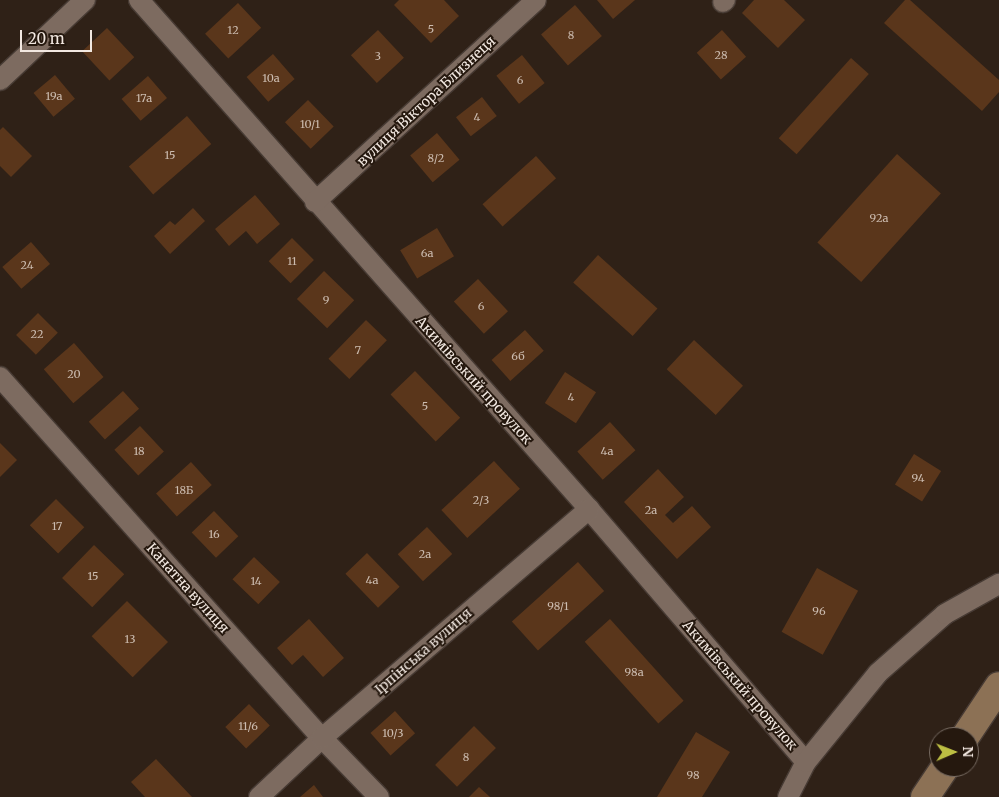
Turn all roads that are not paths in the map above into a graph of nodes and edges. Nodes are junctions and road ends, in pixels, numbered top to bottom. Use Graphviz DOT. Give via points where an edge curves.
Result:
graph roads {
  1 [pos="85,0"];
  2 [pos="139,0"];
  3 [pos="536,0"];
  4 [pos="0,80"];
  5 [pos="315,202"];
  6 [pos="0,377"];
  7 [pos="589,509"];
  8 [pos="999,584"];
  9 [pos="999,686"];
  10 [pos="972,727"];
  11 [pos="322,738"];
  12 [pos="806,762"];
  13 [pos="939,777"];
  14 [pos="259,797"];
  15 [pos="379,797"];
  16 [pos="788,797"];
  17 [pos="926,797"];
  1 -- 4 [label="street"];
  2 -- 5 [label="street, Акимівський провулок"];
  3 -- 5 [label="street, вулиця Віктора Близнеця"];
  5 -- 7 [label="street, Акимівський провулок"];
  6 -- 11 [label="street, Канатна вулиця"];
  7 -- 11 [label="street, Ірпінська вулиця"];
  7 -- 12 [label="street, Акимівський провулок"];
  8 -- 12 [label="street" via="945,614 878,673"];
  9 -- 10 [label="main road"];
  11 -- 14 [label="street, Ірпінська вулиця"];
  11 -- 15 [label="street, Канатна вулиця"];
  12 -- 16 [label="street"];
  13 -- 17 [label="main road"];
}
